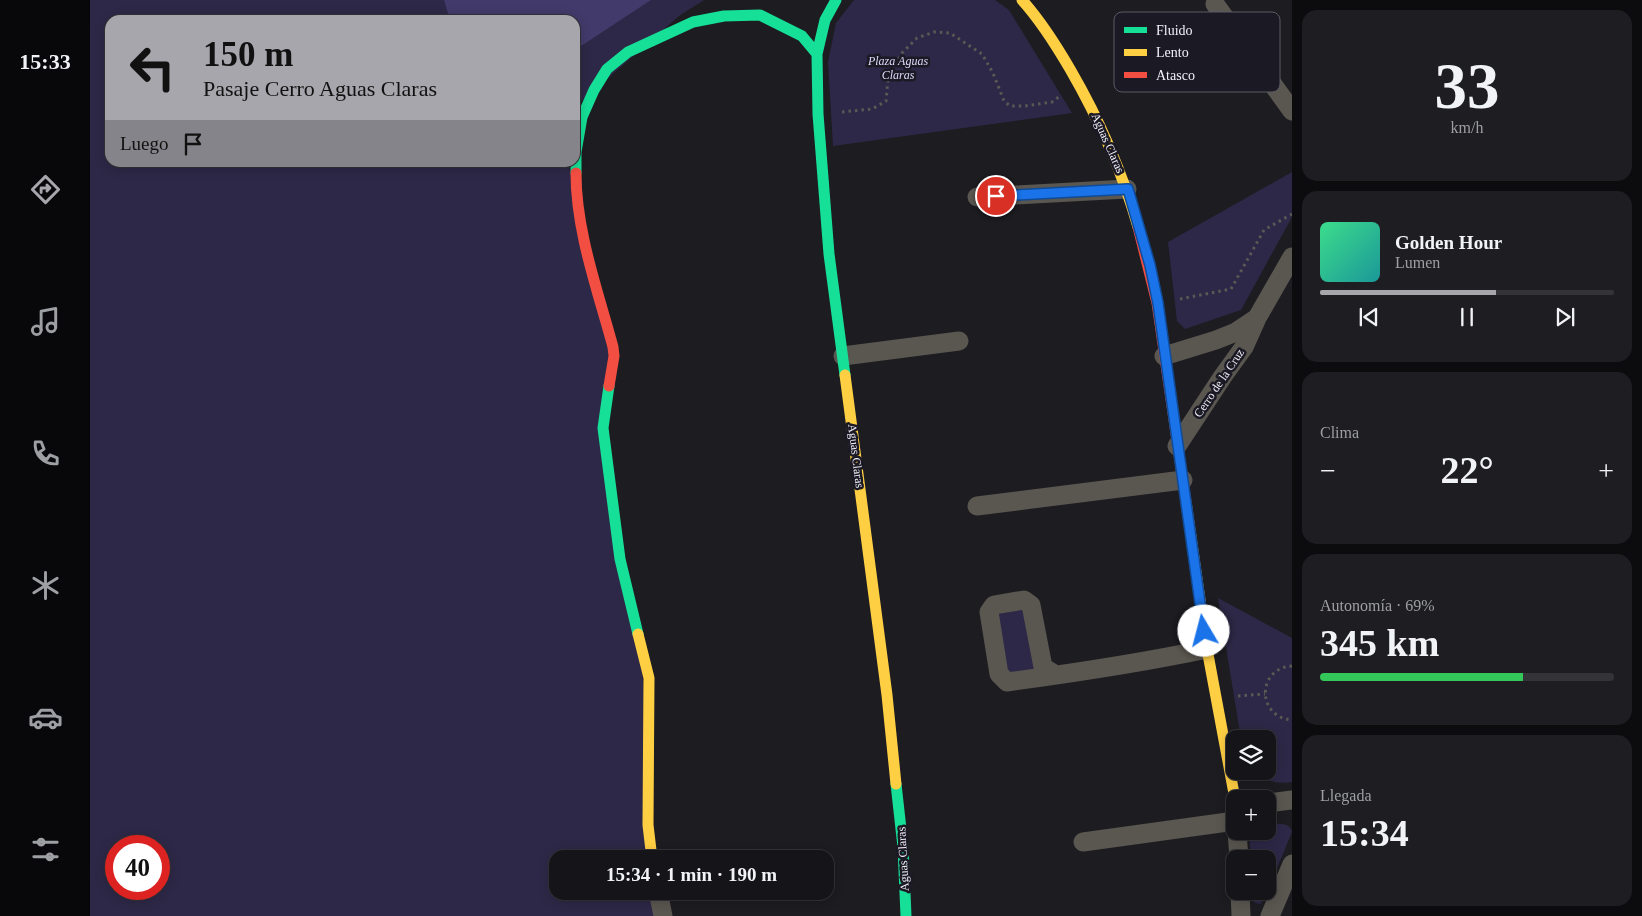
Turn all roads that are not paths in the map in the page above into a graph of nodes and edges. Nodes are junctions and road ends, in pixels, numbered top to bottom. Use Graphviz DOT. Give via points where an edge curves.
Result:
graph roads {
  1 [pos="836,0"];
  2 [pos="1022,0"];
  3 [pos="1215,4"];
  4 [pos="1221,12"];
  5 [pos="817,54"];
  6 [pos="1278,92"];
  7 [pos="1292,111"];
  8 [pos="580,129"];
  9 [pos="576,167"];
  10 [pos="1128,189"];
  11 [pos="977,197"];
  12 [pos="1292,257"];
  13 [pos="1257,318"];
  14 [pos="959,341"];
  15 [pos="843,356"];
  16 [pos="1164,356"];
  17 [pos="1177,446"];
  18 [pos="1183,480"];
  19 [pos="977,506"];
  20 [pos="1207,650"];
  21 [pos="1056,675"];
  22 [pos="1233,790"];
  23 [pos="1291,802"];
  24 [pos="1276,803"];
  25 [pos="1226,822"];
  26 [pos="1083,842"];
  27 [pos="651,850"];
  28 [pos="1292,864"];
  29 [pos="660,900"];
  30 [pos="1269,914"];
  31 [pos="663,916"];
  32 [pos="906,916"];
  1 -- 5 [label="street, Aguas Claras" via="825,20"];
  2 -- 10 [label="street, Aguas Claras" via="1056,44 1078,82"];
  3 -- 4 [label="street"];
  5 -- 8 [label="street" via="802,36 760,15 724,16 693,22 628,52 607,69 594,90"];
  5 -- 15 [label="street, Aguas Claras" via="818,114 829,254"];
  6 -- 7 [label="street"];
  9 -- 27 [label="street" via="576,191 586,250 614,356 604,414 605,443 620,559 649,678 648,825"];
  10 -- 11 [label="street"];
  10 -- 16 [label="street, Aguas Claras" via="1150,265"];
  12 -- 13 [label="street, Cerro de la Cruz"];
  13 -- 16 [label="street, Cerro de la Cruz" via="1236,332"];
  13 -- 17 [label="street, Cerro de la Cruz" via="1244,347"];
  14 -- 15 [label="street"];
  15 -- 32 [label="street, Aguas Claras" via="887,695 903,847"];
  16 -- 17 [label="street, Aguas Claras"];
  17 -- 18 [label="street, Aguas Claras"];
  18 -- 19 [label="street"];
  18 -- 20 [label="street, Aguas Claras"];
  20 -- 21 [label="street"];
  20 -- 22 [label="street, Aguas Claras"];
  21 -- 21 [label="street" via="1043,667 1031,605 1024,600 994,605 990,612 999,674 1007,682"];
  23 -- 24 [label="street"];
  25 -- 26 [label="street"];
  28 -- 30 [label="street"];
  29 -- 31 [label="street"];
}
